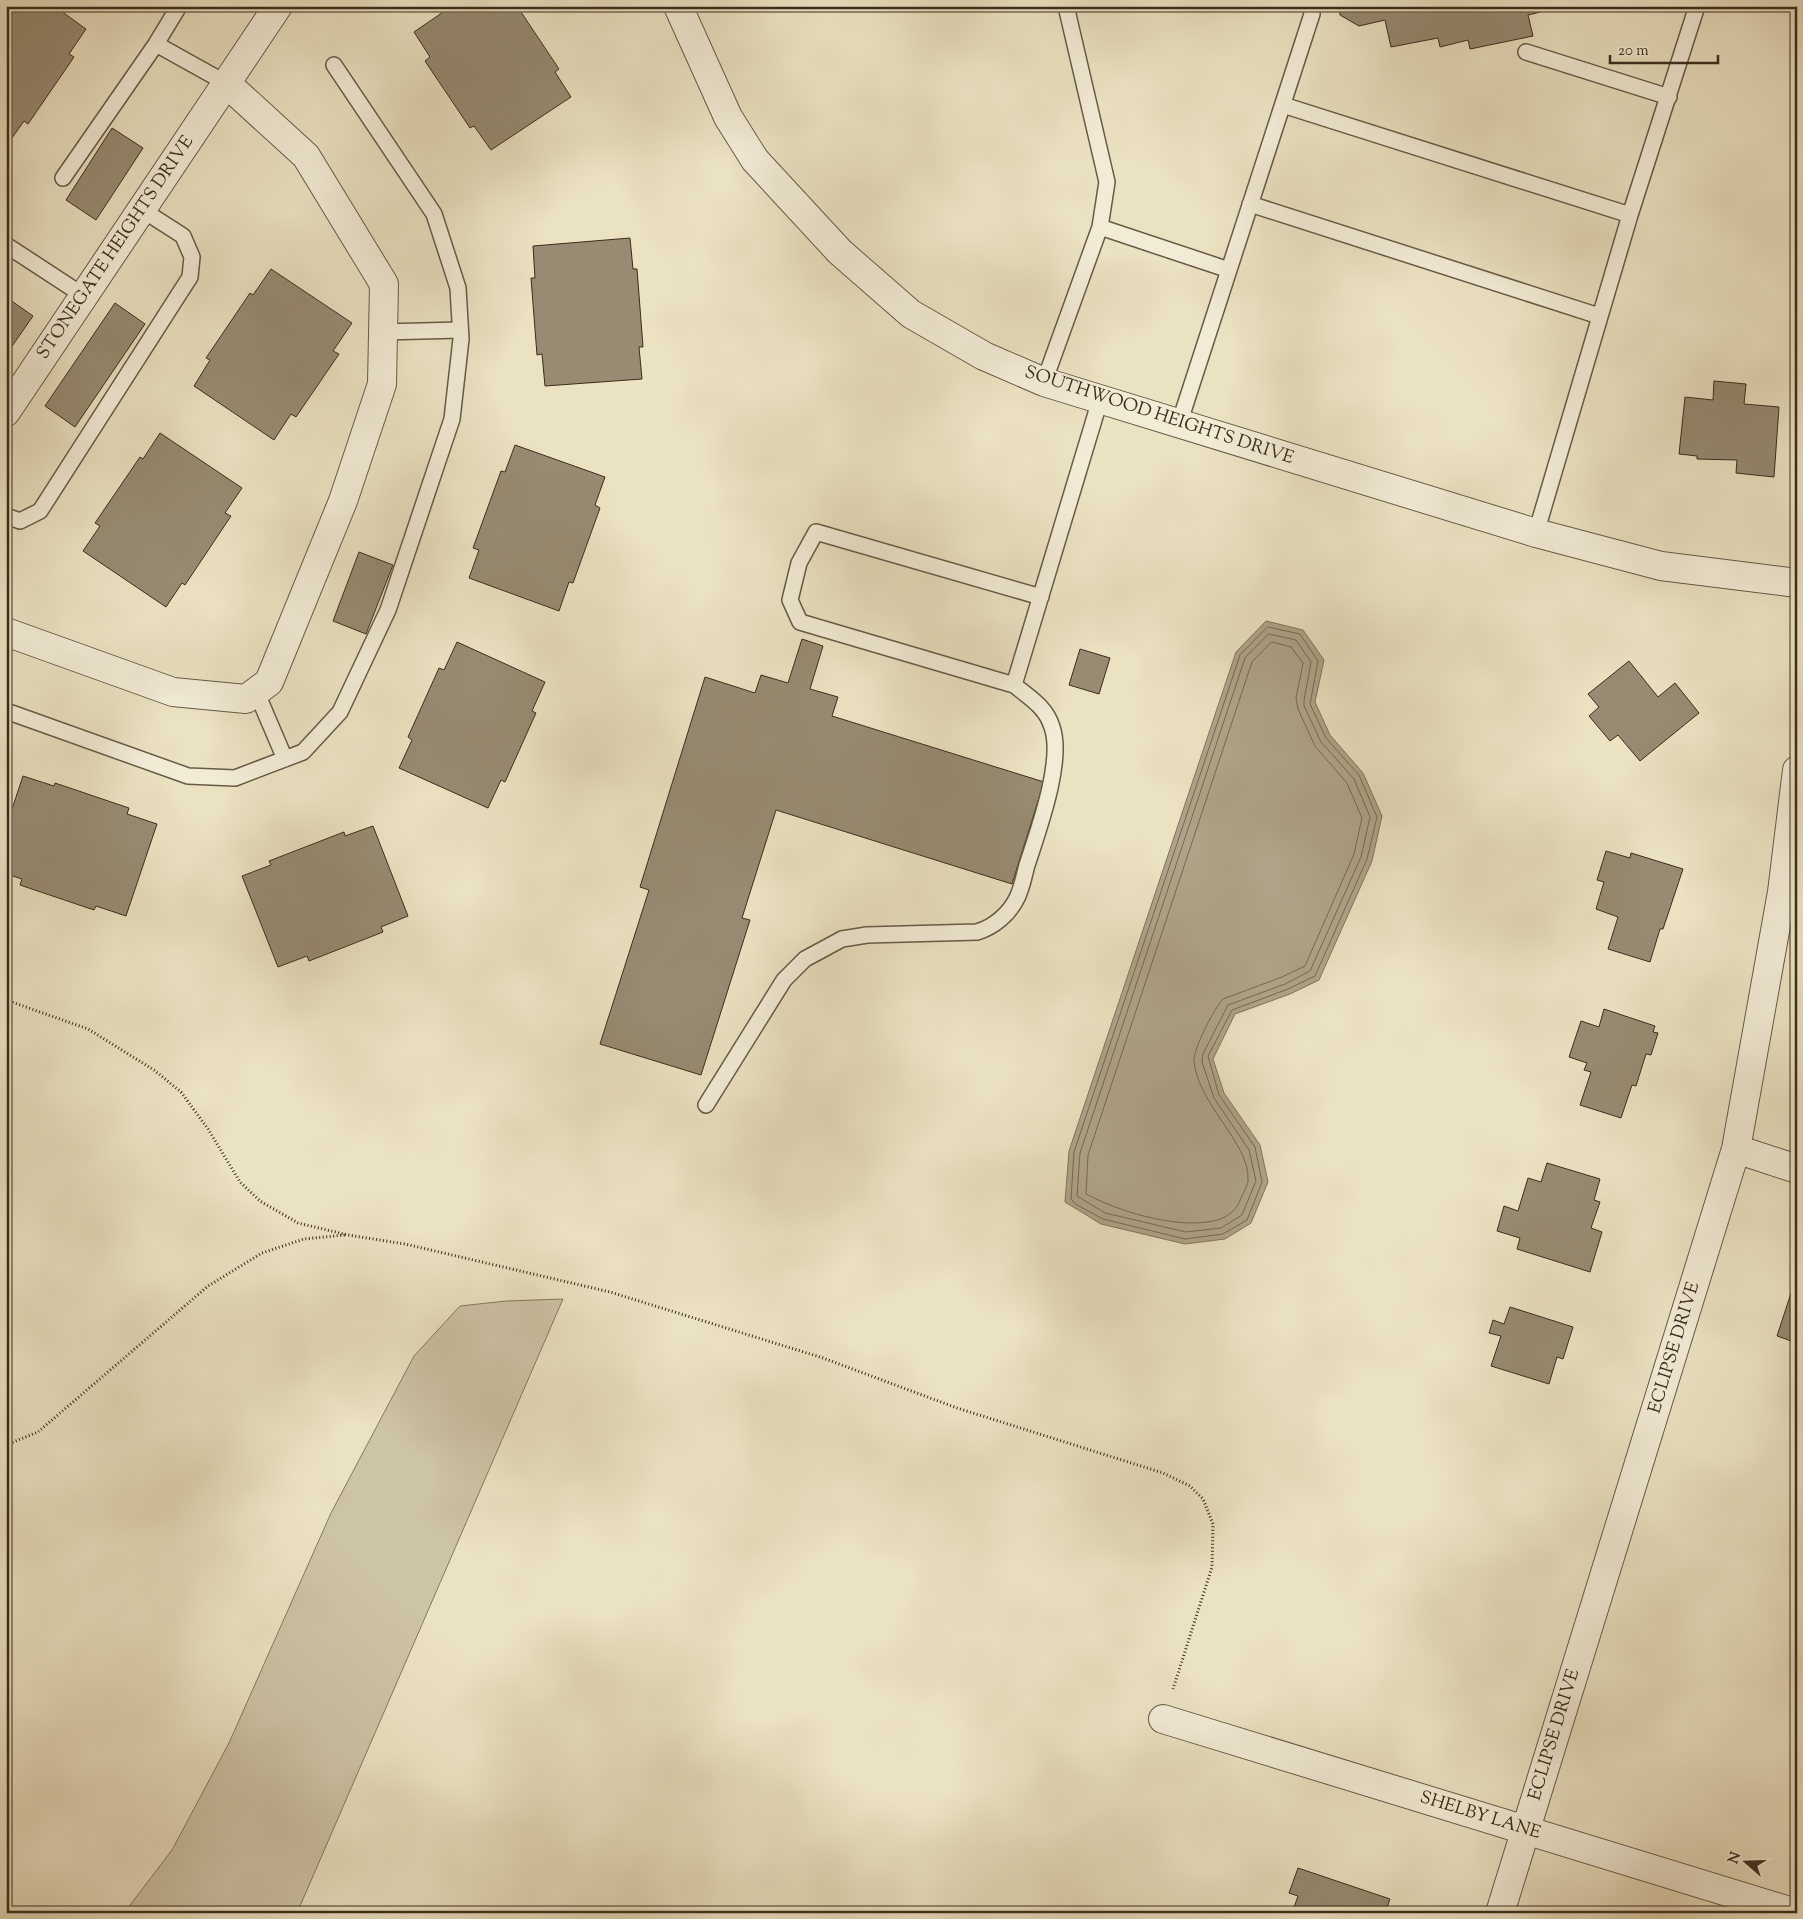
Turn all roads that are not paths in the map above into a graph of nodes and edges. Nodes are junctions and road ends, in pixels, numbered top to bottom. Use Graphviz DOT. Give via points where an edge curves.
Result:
graph roads {
  1 [pos="180,6"];
  2 [pos="278,6"];
  3 [pos="678,6"];
  4 [pos="1066,6"];
  5 [pos="1311,6"];
  6 [pos="1697,6"];
  7 [pos="156,44"];
  8 [pos="1526,52"];
  9 [pos="334,65"];
  10 [pos="226,83"];
  11 [pos="1669,97"];
  12 [pos="1283,105"];
  13 [pos="63,178"];
  14 [pos="1250,204"];
  15 [pos="142,209"];
  16 [pos="1630,215"];
  17 [pos="1100,227"];
  18 [pos="6,245"];
  19 [pos="1229,270"];
  20 [pos="84,296"];
  21 [pos="1600,316"];
  22 [pos="460,330"];
  23 [pos="383,332"];
  24 [pos="1044,382"];
  25 [pos="1100,400"];
  26 [pos="6,412"];
  27 [pos="1178,424"];
  28 [pos="6,516"];
  29 [pos="1536,533"];
  30 [pos="1797,583"];
  31 [pos="1041,597"];
  32 [pos="6,632"];
  33 [pos="1014,686"];
  34 [pos="256,691"];
  35 [pos="6,711"];
  36 [pos="285,759"];
  37 [pos="1797,770"];
  38 [pos="706,1105"];
  39 [pos="1736,1149"];
  40 [pos="1797,1169"];
  41 [pos="1163,1719"];
  42 [pos="1526,1830"];
  43 [pos="1500,1913"];
  44 [pos="1796,1913"];
  1 -- 7 [label="lane"];
  2 -- 10 [label="street, STONEGATE HEIGHTS DRIVE"];
  3 -- 24 [label="street, SOUTHWOOD HEIGHTS DRIVE" via="728,117 755,160 840,252 911,314 984,356"];
  4 -- 17 [label="lane" via="1107,182"];
  5 -- 12 [label="lane" via="1312,14"];
  6 -- 11 [label="lane"];
  7 -- 10 [label="lane"];
  7 -- 13 [label="lane"];
  8 -- 11 [label="lane"];
  9 -- 22 [label="lane" via="434,214 458,288"];
  10 -- 15 [label="street, STONEGATE HEIGHTS DRIVE"];
  10 -- 23 [label="street" via="306,156 384,284"];
  11 -- 16 [label="lane"];
  12 -- 14 [label="lane"];
  12 -- 16 [label="lane"];
  14 -- 19 [label="lane"];
  14 -- 21 [label="lane"];
  15 -- 20 [label="street, STONEGATE HEIGHTS DRIVE"];
  15 -- 28 [label="lane" via="183,236 192,257 190,278 40,511 20,521"];
  16 -- 21 [label="lane"];
  17 -- 19 [label="lane"];
  17 -- 24 [label="lane"];
  18 -- 20 [label="lane"];
  19 -- 27 [label="lane"];
  20 -- 26 [label="street, STONEGATE HEIGHTS DRIVE"];
  21 -- 29 [label="lane"];
  22 -- 23 [label="lane"];
  22 -- 36 [label="lane" via="452,419 388,610 340,712 303,752"];
  23 -- 34 [label="street" via="382,384 343,501 269,682"];
  24 -- 25 [label="street, SOUTHWOOD HEIGHTS DRIVE"];
  25 -- 27 [label="street, SOUTHWOOD HEIGHTS DRIVE"];
  25 -- 31 [label="lane"];
  27 -- 29 [label="street, SOUTHWOOD HEIGHTS DRIVE"];
  29 -- 30 [label="street, SOUTHWOOD HEIGHTS DRIVE" via="1661,566"];
  31 -- 33 [label="lane"];
  31 -- 33 [label="lane" via="816,532 799,562 790,600 800,622"];
  32 -- 34 [label="street" via="173,692 246,699"];
  33 -- 38 [label="lane" via="1041,706 1052,727 1055,758 1030,858 1017,898 1006,913 991,928 977,932 859,937 842,940 805,959 784,980"];
  34 -- 36 [label="lane"];
  35 -- 36 [label="lane" via="188,776 235,778"];
  37 -- 39 [label="street, ECLIPSE DRIVE" via="1782,892"];
  39 -- 40 [label="street"];
  39 -- 42 [label="street, ECLIPSE DRIVE"];
  41 -- 42 [label="street, SHELBY LANE"];
  42 -- 43 [label="street, ECLIPSE DRIVE"];
  42 -- 44 [label="street, SHELBY LANE"];
}
